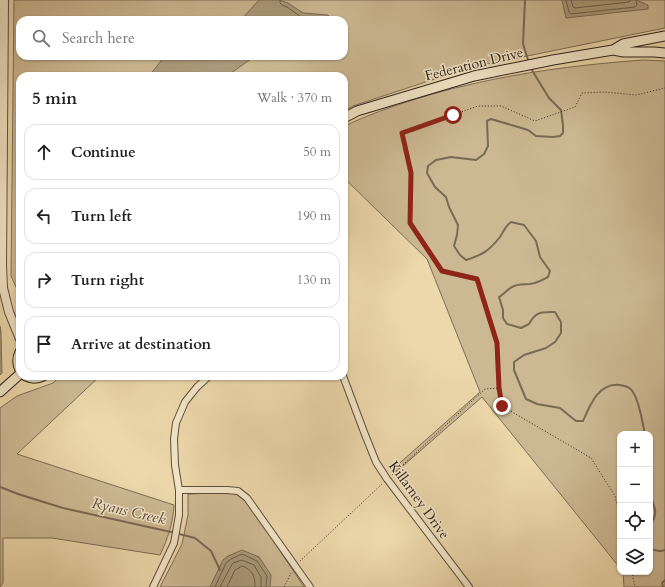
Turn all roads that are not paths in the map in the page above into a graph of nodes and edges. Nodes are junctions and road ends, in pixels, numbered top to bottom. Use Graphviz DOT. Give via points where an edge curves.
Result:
graph roads {
  1 [pos="4,0"];
  2 [pos="665,36"];
  3 [pos="613,50"];
  4 [pos="665,53"];
  5 [pos="348,116"];
  6 [pos="16,329"];
  7 [pos="16,378"];
  8 [pos="205,380"];
  9 [pos="344,380"];
  10 [pos="0,392"];
  11 [pos="179,490"];
  12 [pos="153,587"];
  13 [pos="310,587"];
  14 [pos="469,587"];
  1 -- 6 [label="street" via="3,288"];
  2 -- 3 [label="main road, Federation Drive" via="623,44"];
  3 -- 4 [label="main road, Federation Drive"];
  3 -- 5 [label="main road, Federation Drive" via="474,76"];
  7 -- 10 [label="main road"];
  8 -- 11 [label="street" via="185,402 176,423 175,465"];
  9 -- 14 [label="street, Killarney Drive" via="383,474"];
  11 -- 12 [label="street" via="179,516 174,543"];
  11 -- 13 [label="street" via="238,491 247,498"];
}
